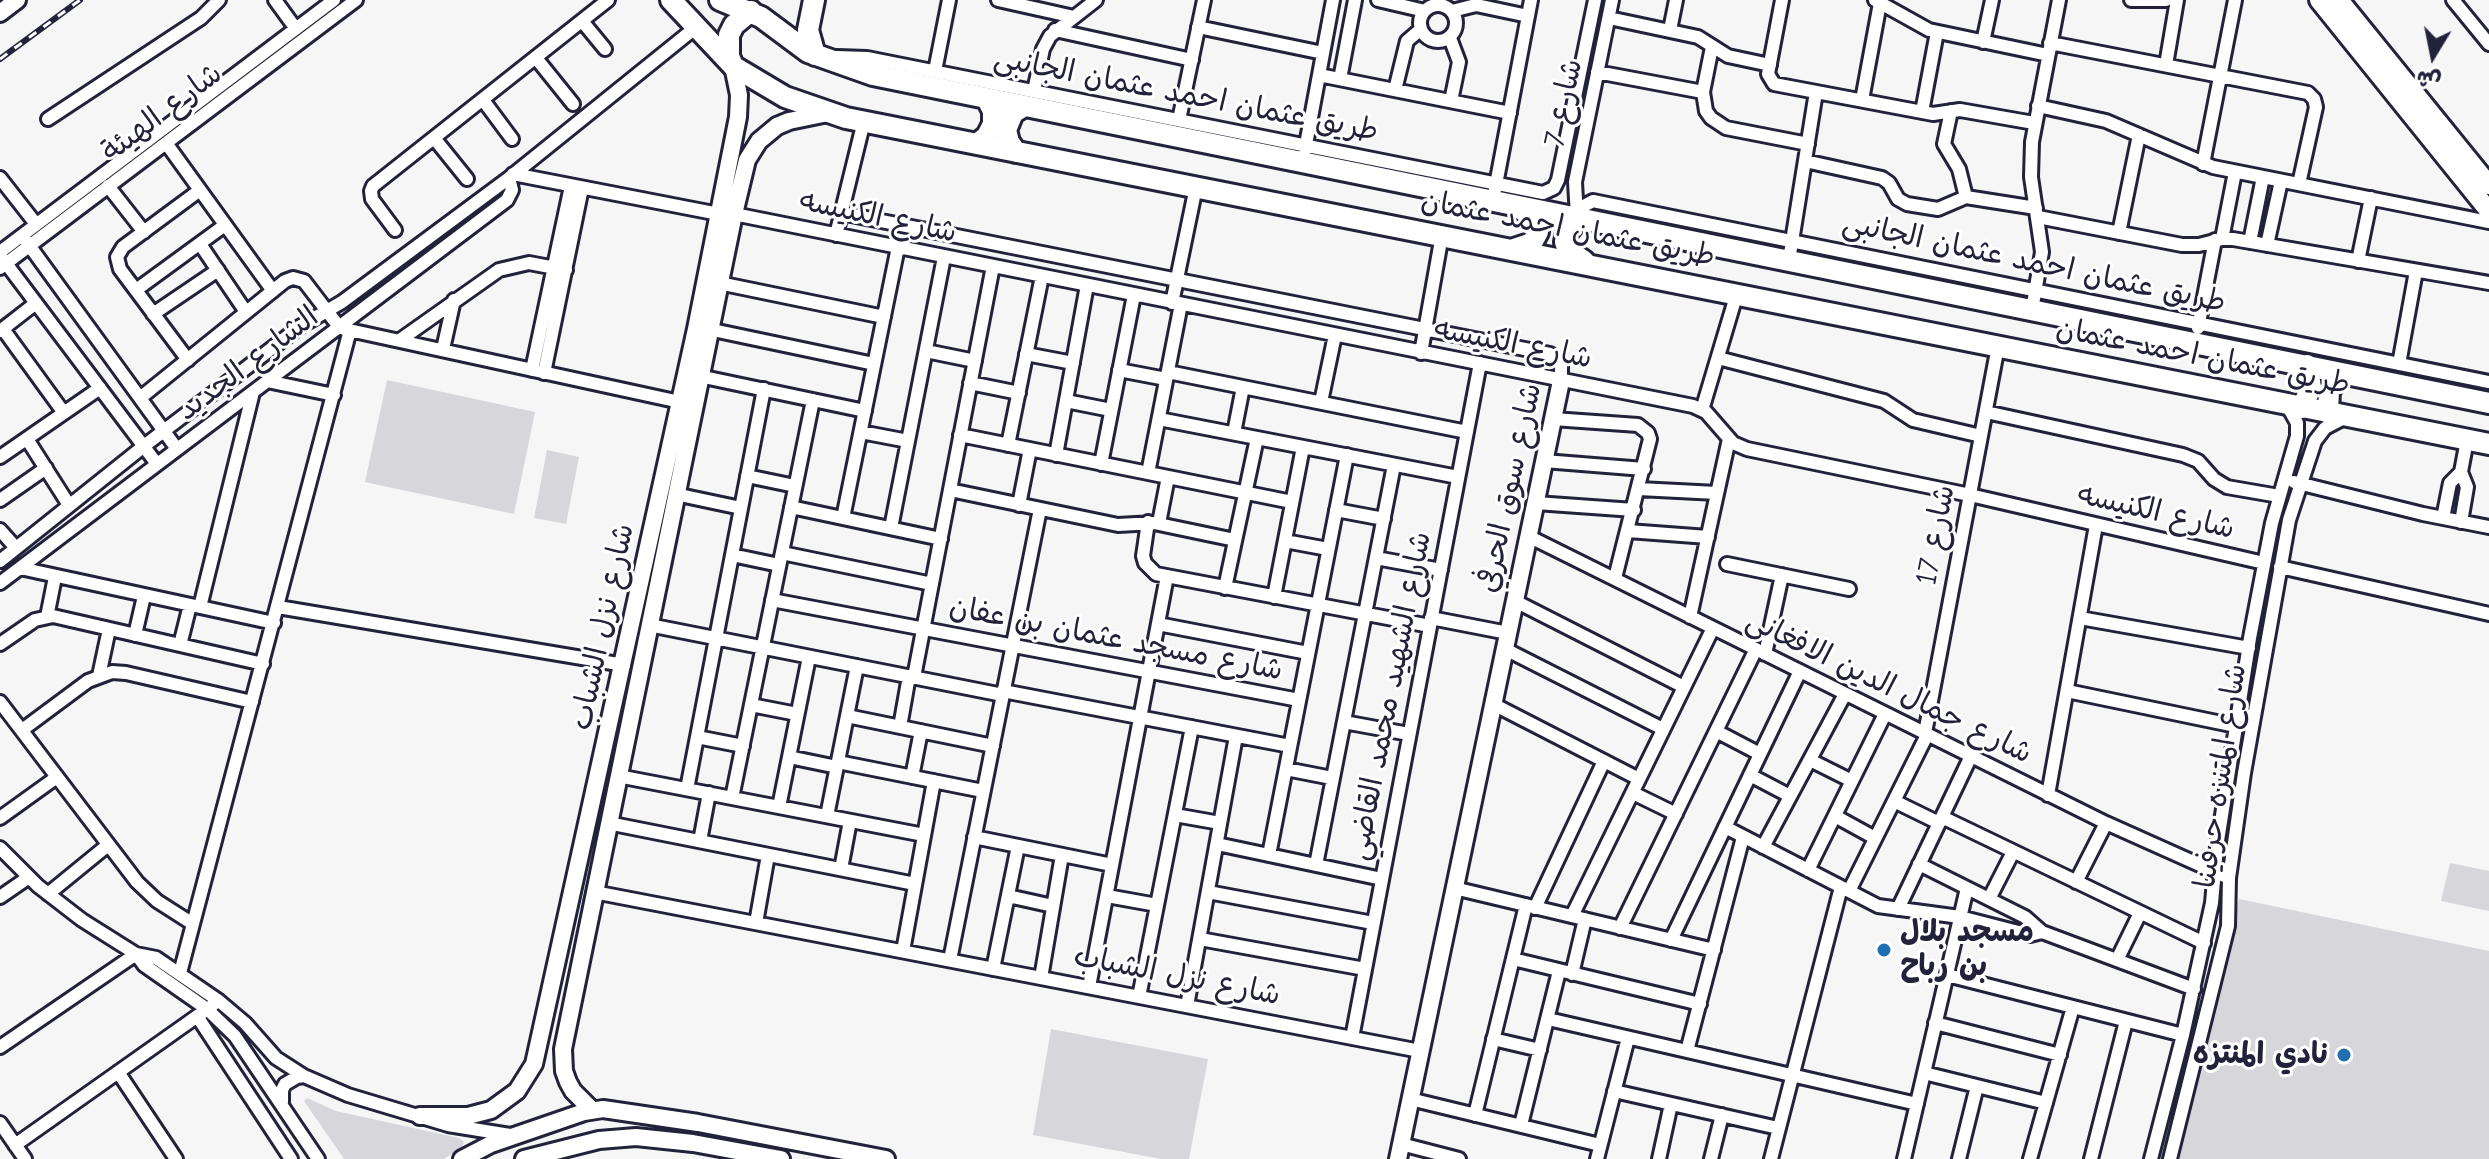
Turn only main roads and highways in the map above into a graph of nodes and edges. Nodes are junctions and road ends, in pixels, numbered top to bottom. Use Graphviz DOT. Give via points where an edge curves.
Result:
graph roads {
  1 [pos="671,0"];
  2 [pos="720,0"];
  3 [pos="814,0"];
  4 [pos="2319,0"];
  5 [pos="2341,1"];
  6 [pos="751,11"];
  7 [pos="819,57"];
  8 [pos="733,66"];
  9 [pos="987,99"];
  10 [pos="1029,99"];
  11 [pos="977,144"];
  12 [pos="1016,152"];
  13 [pos="2489,185"];
  14 [pos="1519,207"];
  15 [pos="2489,211"];
  16 [pos="1578,218"];
  17 [pos="1514,249"];
  18 [pos="1588,264"];
  19 [pos="2307,365"];
  20 [pos="2342,373"];
  21 [pos="2489,403"];
  22 [pos="2295,406"];
  23 [pos="2338,415"];
  24 [pos="2489,444"];
  1 -- 8 [label="main road, طريق عثمان احمد عثمان"];
  2 -- 6 [label="main road, طريق عثمان احمد عثمان"];
  3 -- 7 [label="main road" via="808,30"];
  4 -- 15 [label="main road"];
  5 -- 13 [label="main road"];
  6 -- 7 [label="main road, طريق عثمان احمد عثمان"];
  6 -- 8 [label="main road" via="729,35"];
  7 -- 9 [label="main road, طريق عثمان احمد عثمان" via="873,75"];
  8 -- 11 [label="main road, طريق عثمان احمد عثمان" via="773,91 828,113"];
  9 -- 10 [label="main road, طريق عثمان احمد عثمان"];
  9 -- 11 [label="main road" via="993,124"];
  10 -- 12 [label="main road" via="1007,124"];
  10 -- 14 [label="main road, طريق عثمان احمد عثمان" via="1494,193"];
  11 -- 12 [label="main road, طريق عثمان احمد عثمان"];
  12 -- 17 [label="main road, طريق عثمان احمد عثمان"];
  14 -- 16 [label="main road, طريق عثمان احمد عثمان"];
  14 -- 17 [label="main road" via="1535,220 1538,232 1532,243"];
  16 -- 18 [label="main road" via="1565,242"];
  16 -- 19 [label="main road, طريق عثمان احمد عثمان" via="2034,300 2197,333"];
  17 -- 18 [label="main road, طريق عثمان احمد عثمان"];
  18 -- 22 [label="main road, طريق عثمان احمد عثمان"];
  19 -- 20 [label="main road, طريق عثمان احمد عثمان"];
  19 -- 22 [label="main road" via="2311,387"];
  20 -- 21 [label="main road, طريق عثمان احمد عثمان"];
  20 -- 23 [label="main road" via="2329,391"];
  22 -- 23 [label="main road, طريق عثمان احمد عثمان"];
  23 -- 24 [label="main road, طريق عثمان احمد عثمان"];
}
